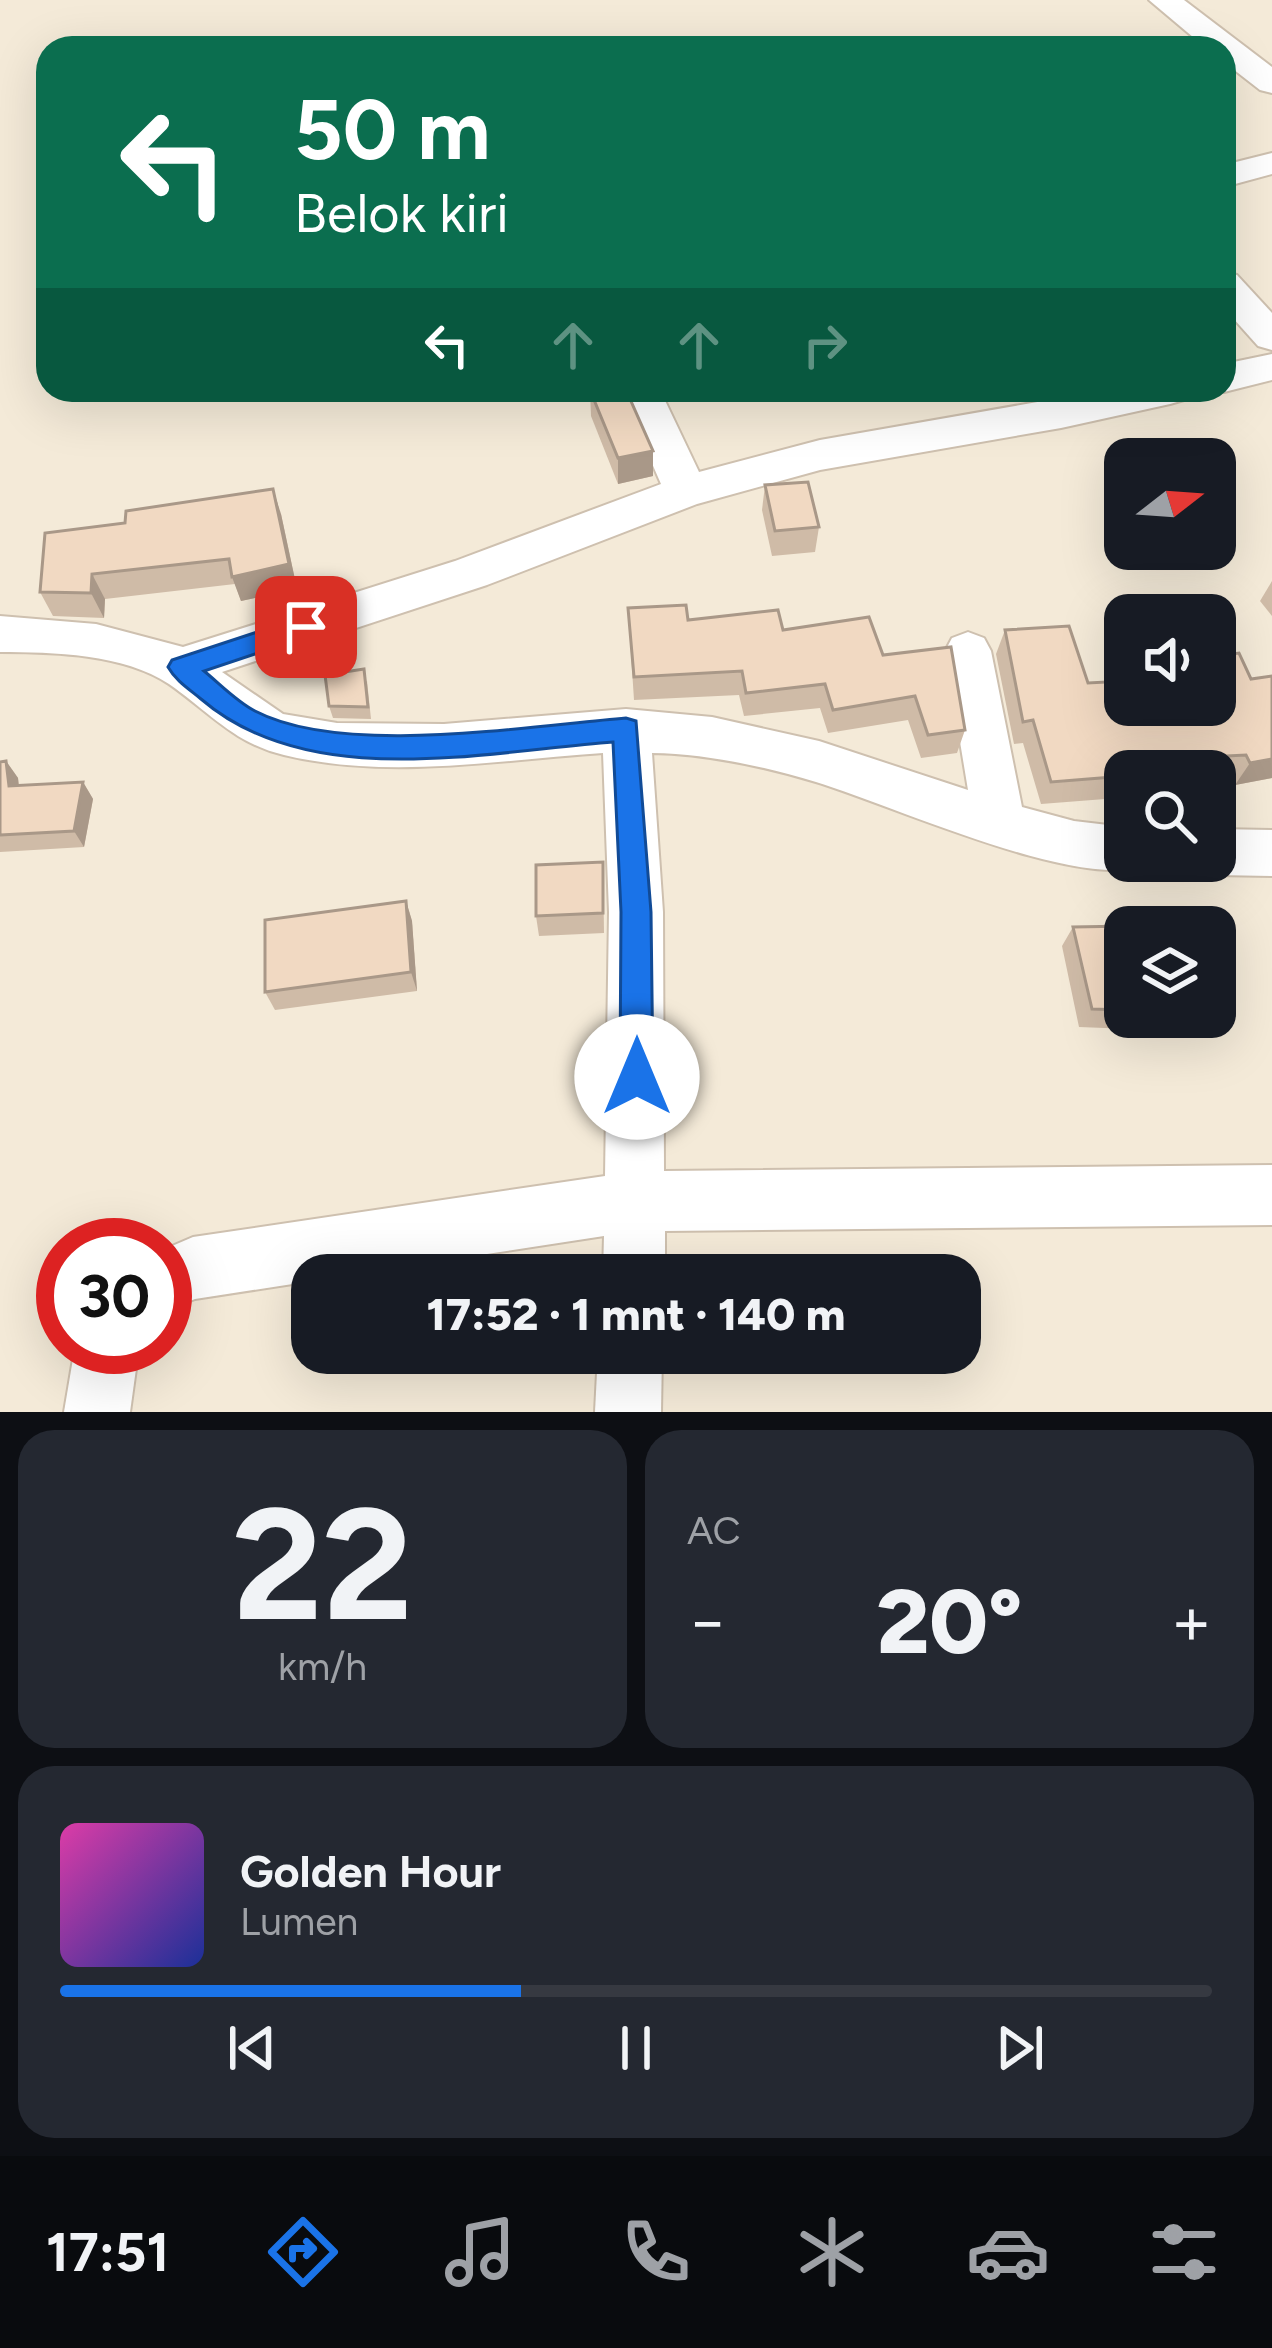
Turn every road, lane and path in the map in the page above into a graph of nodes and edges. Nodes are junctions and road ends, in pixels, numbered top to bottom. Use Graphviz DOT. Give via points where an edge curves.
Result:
graph roads {
  1 [pos="1224,0"];
  2 [pos="1172,6"];
  3 [pos="1211,36"];
  4 [pos="1236,55"];
  5 [pos="1272,83"];
  6 [pos="1272,163"];
  7 [pos="1236,173"];
  8 [pos="1236,297"];
  9 [pos="1272,337"];
  10 [pos="1272,367"];
  11 [pos="1236,375"];
  12 [pos="645,402"];
  13 [pos="1115,402"];
  14 [pos="686,491"];
  15 [pos="0,634"];
  16 [pos="968,651"];
  17 [pos="182,667"];
  18 [pos="626,729"];
  19 [pos="999,821"];
  20 [pos="1104,848"];
  21 [pos="1236,852"];
  22 [pos="1272,853"];
  23 [pos="1272,1196"];
  24 [pos="637,1201"];
  25 [pos="635,1254"];
  26 [pos="192,1268"];
  27 [pos="103,1374"];
  28 [pos="629,1374"];
  29 [pos="98,1412"];
  30 [pos="628,1412"];
  1 -- 2 [label="street"];
  2 -- 3 [label="street"];
  4 -- 5 [label="street"];
  6 -- 7 [label="street"];
  8 -- 9 [label="street"];
  10 -- 11 [label="street"];
  12 -- 14 [label="street"];
  13 -- 14 [label="street" via="820,455"];
  14 -- 17 [label="street" via="471,573"];
  15 -- 17 [label="street" via="77,637"];
  16 -- 19 [label="street"];
  17 -- 18 [label="street" via="242,718 280,734 340,743 416,746"];
  18 -- 19 [label="street" via="780,752"];
  18 -- 24 [label="street"];
  19 -- 20 [label="street" via="1063,844"];
  21 -- 22 [label="street"];
  23 -- 24 [label="street"];
  24 -- 25 [label="street"];
  24 -- 26 [label="street"];
  27 -- 29 [label="street"];
  28 -- 30 [label="street"];
}
